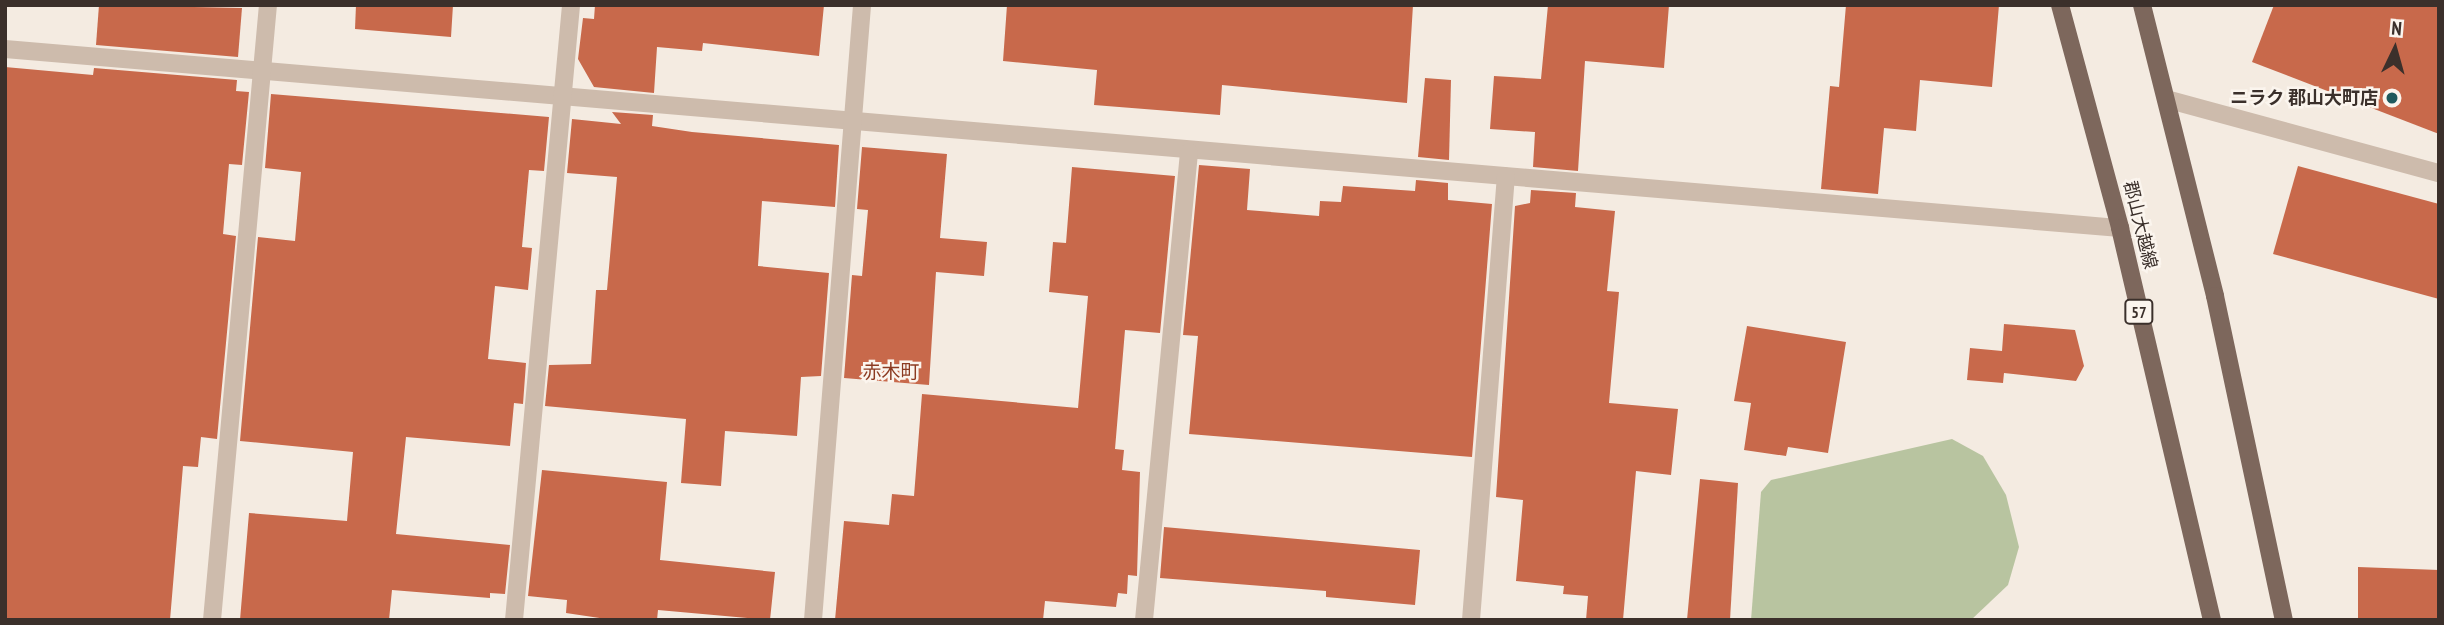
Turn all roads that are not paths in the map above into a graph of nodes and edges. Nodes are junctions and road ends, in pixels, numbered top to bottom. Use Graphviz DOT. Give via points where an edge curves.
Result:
graph roads {
  1 [pos="268,5"];
  2 [pos="570,5"];
  3 [pos="862,5"];
  4 [pos="2060,5"];
  5 [pos="2142,5"];
  6 [pos="5,49"];
  7 [pos="262,69"];
  8 [pos="563,96"];
  9 [pos="2166,99"];
  10 [pos="851,123"];
  11 [pos="1189,152"];
  12 [pos="2439,173"];
  13 [pos="1506,176"];
  14 [pos="2120,228"];
  15 [pos="212,620"];
  16 [pos="514,620"];
  17 [pos="813,620"];
  18 [pos="1144,620"];
  19 [pos="1471,620"];
  20 [pos="2212,620"];
  21 [pos="2284,620"];
  1 -- 7 [label="street"];
  2 -- 8 [label="street"];
  3 -- 10 [label="street"];
  4 -- 14 [label="main road, 郡山大越線 / 57"];
  5 -- 9 [label="main road"];
  6 -- 7 [label="street"];
  7 -- 8 [label="street"];
  7 -- 15 [label="street"];
  8 -- 10 [label="street"];
  8 -- 16 [label="street"];
  9 -- 12 [label="street"];
  9 -- 21 [label="main road"];
  10 -- 11 [label="street"];
  10 -- 17 [label="street"];
  11 -- 13 [label="street"];
  11 -- 18 [label="street"];
  13 -- 14 [label="street"];
  13 -- 19 [label="street"];
  14 -- 20 [label="main road, 郡山大越線 / 57"];
}
